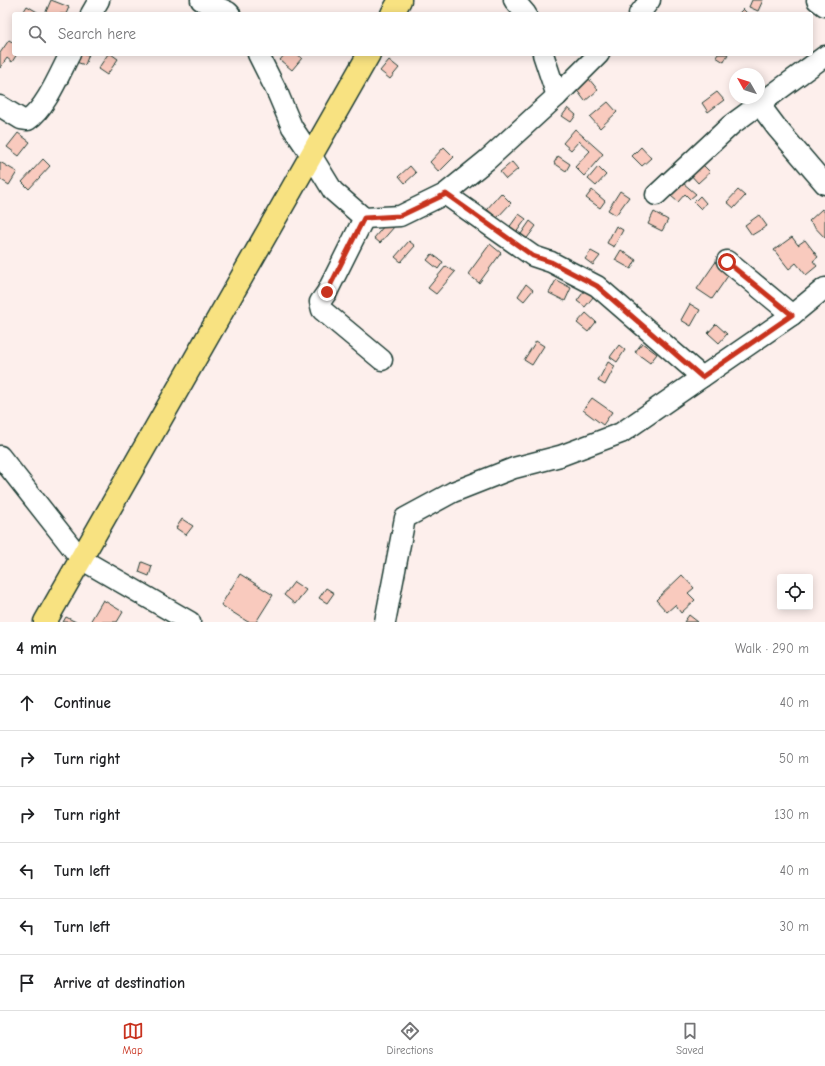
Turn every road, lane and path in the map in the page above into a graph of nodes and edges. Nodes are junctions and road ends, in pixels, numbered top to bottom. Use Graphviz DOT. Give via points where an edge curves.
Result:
graph roads {
  1 [pos="98,0"];
  2 [pos="202,0"];
  3 [pos="400,0"];
  4 [pos="514,0"];
  5 [pos="650,0"];
  6 [pos="817,0"];
  7 [pos="825,6"];
  8 [pos="231,9"];
  9 [pos="92,12"];
  10 [pos="393,12"];
  11 [pos="524,12"];
  12 [pos="641,12"];
  13 [pos="69,56"];
  14 [pos="259,56"];
  15 [pos="368,56"];
  16 [pos="544,56"];
  17 [pos="597,56"];
  18 [pos="825,56"];
  19 [pos="557,96"];
  20 [pos="765,100"];
  21 [pos="759,104"];
  22 [pos="0,106"];
  23 [pos="312,155"];
  24 [pos="825,184"];
  25 [pos="446,194"];
  26 [pos="656,195"];
  27 [pos="364,218"];
  28 [pos="727,262"];
  29 [pos="825,288"];
  30 [pos="792,315"];
  31 [pos="382,360"];
  32 [pos="702,377"];
  33 [pos="0,456"];
  34 [pos="81,560"];
  35 [pos="45,622"];
  36 [pos="190,622"];
  37 [pos="385,622"];
  1 -- 9 [label="street"];
  2 -- 8 [label="street"];
  3 -- 10 [label="main road"];
  4 -- 11 [label="street"];
  5 -- 12 [label="street"];
  6 -- 7 [label="street"];
  13 -- 22 [label="street" via="35,116 28,120 21,119"];
  14 -- 23 [label="street" via="292,127"];
  15 -- 23 [label="main road"];
  16 -- 19 [label="street"];
  17 -- 19 [label="street"];
  18 -- 20 [label="street"];
  19 -- 25 [label="street"];
  21 -- 24 [label="street"];
  21 -- 26 [label="street" via="731,125"];
  23 -- 27 [label="street" via="333,191"];
  23 -- 34 [label="main road"];
  25 -- 27 [label="street" via="400,216"];
  25 -- 32 [label="street" via="533,256 551,262 597,286"];
  27 -- 31 [label="street" via="320,302 322,310"];
  28 -- 30 [label="street"];
  29 -- 30 [label="street"];
  30 -- 32 [label="street"];
  32 -- 37 [label="street" via="621,433 560,456 514,468 453,492 405,518"];
  33 -- 34 [label="street"];
  34 -- 35 [label="main road"];
  34 -- 36 [label="street"];
}
